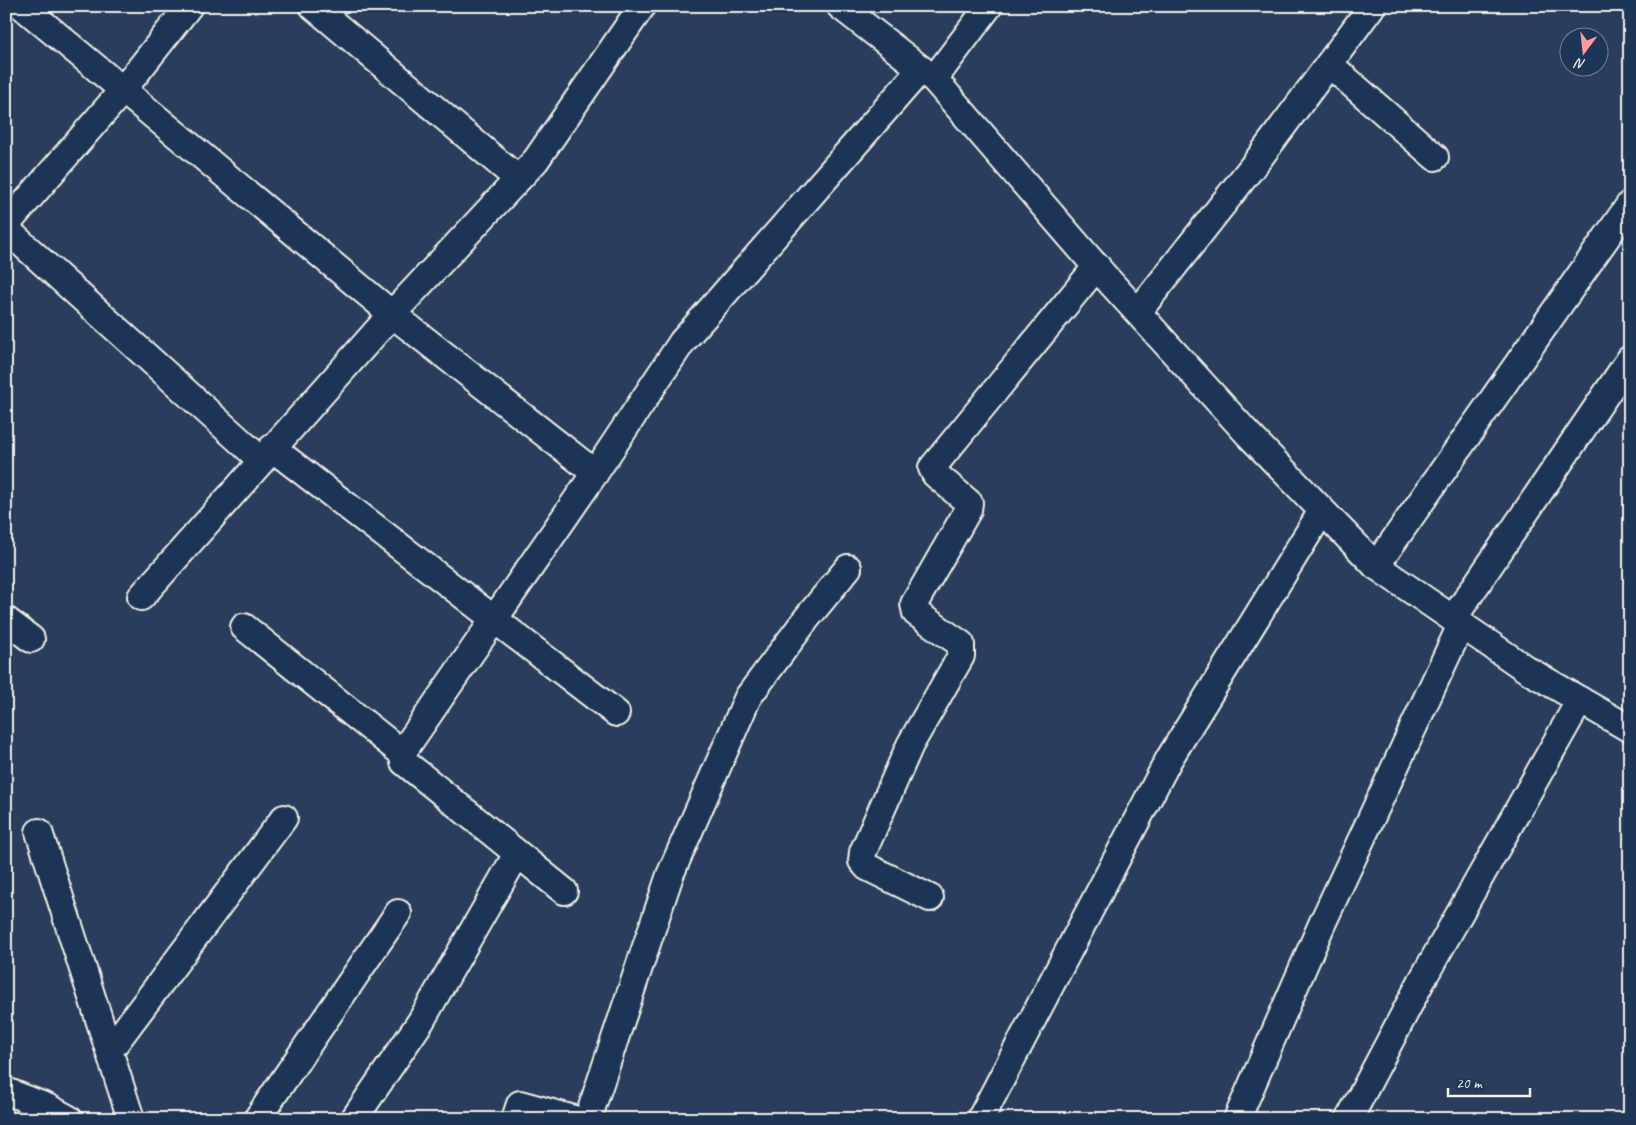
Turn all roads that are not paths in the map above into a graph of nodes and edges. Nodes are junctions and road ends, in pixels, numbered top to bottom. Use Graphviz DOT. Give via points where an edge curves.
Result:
graph roads {
  1 [pos="22,6"];
  2 [pos="189,6"];
  3 [pos="313,6"];
  4 [pos="642,6"];
  5 [pos="840,6"];
  6 [pos="989,6"];
  7 [pos="1372,6"];
  8 [pos="1329,64"];
  9 [pos="928,74"];
  10 [pos="122,91"];
  11 [pos="1435,157"];
  12 [pos="518,179"];
  13 [pos="1630,204"];
  14 [pos="6,225"];
  15 [pos="6,229"];
  16 [pos="1097,266"];
  17 [pos="1138,312"];
  18 [pos="392,314"];
  19 [pos="1630,359"];
  20 [pos="266,454"];
  21 [pos="595,473"];
  22 [pos="1322,511"];
  23 [pos="1376,566"];
  24 [pos="848,568"];
  25 [pos="141,597"];
  26 [pos="6,620"];
  27 [pos="494,620"];
  28 [pos="1457,622"];
  29 [pos="244,627"];
  30 [pos="31,639"];
  31 [pos="1580,700"];
  32 [pos="616,713"];
  33 [pos="1630,729"];
  34 [pos="402,753"];
  35 [pos="284,818"];
  36 [pos="39,832"];
  37 [pos="517,854"];
  38 [pos="564,892"];
  39 [pos="930,898"];
  40 [pos="398,913"];
  41 [pos="110,1050"];
  42 [pos="6,1091"];
  43 [pos="982,1116"];
  44 [pos="69,1119"];
  45 [pos="131,1119"];
  46 [pos="257,1119"];
  47 [pos="354,1119"];
  48 [pos="514,1119"];
  49 [pos="574,1119"];
  50 [pos="588,1119"];
  51 [pos="1237,1119"];
  52 [pos="1349,1119"];
  1 -- 10 [label="street"];
  2 -- 10 [label="street"];
  3 -- 12 [label="street"];
  4 -- 12 [label="street" via="536,160"];
  5 -- 9 [label="street"];
  6 -- 9 [label="street"];
  7 -- 8 [label="street"];
  8 -- 11 [label="street"];
  8 -- 17 [label="street"];
  9 -- 16 [label="street"];
  9 -- 21 [label="street" via="682,342"];
  10 -- 14 [label="street"];
  10 -- 18 [label="street"];
  12 -- 18 [label="street"];
  13 -- 23 [label="street"];
  15 -- 20 [label="street"];
  16 -- 17 [label="street"];
  16 -- 39 [label="street" via="932,468 939,478 969,502 968,510 914,604 916,613 961,644 961,656 910,745 863,852 862,861 867,867"];
  17 -- 22 [label="street"];
  18 -- 20 [label="street"];
  18 -- 21 [label="street"];
  19 -- 28 [label="street"];
  20 -- 25 [label="street"];
  20 -- 27 [label="street"];
  21 -- 27 [label="street"];
  22 -- 23 [label="street"];
  22 -- 43 [label="street" via="1169,759"];
  23 -- 28 [label="street"];
  24 -- 50 [label="street" via="748,697 670,875"];
  26 -- 30 [label="street"];
  27 -- 32 [label="street"];
  27 -- 34 [label="street"];
  28 -- 31 [label="street" via="1526,669"];
  28 -- 51 [label="street"];
  29 -- 34 [label="street"];
  31 -- 33 [label="street"];
  31 -- 52 [label="street" via="1421,982"];
  34 -- 37 [label="street" via="404,762"];
  35 -- 41 [label="street"];
  36 -- 41 [label="street"];
  37 -- 38 [label="street"];
  37 -- 47 [label="street" via="421,1021"];
  40 -- 46 [label="street"];
  41 -- 45 [label="street"];
  42 -- 44 [label="street"];
  48 -- 49 [label="street" via="520,1104"];
}
